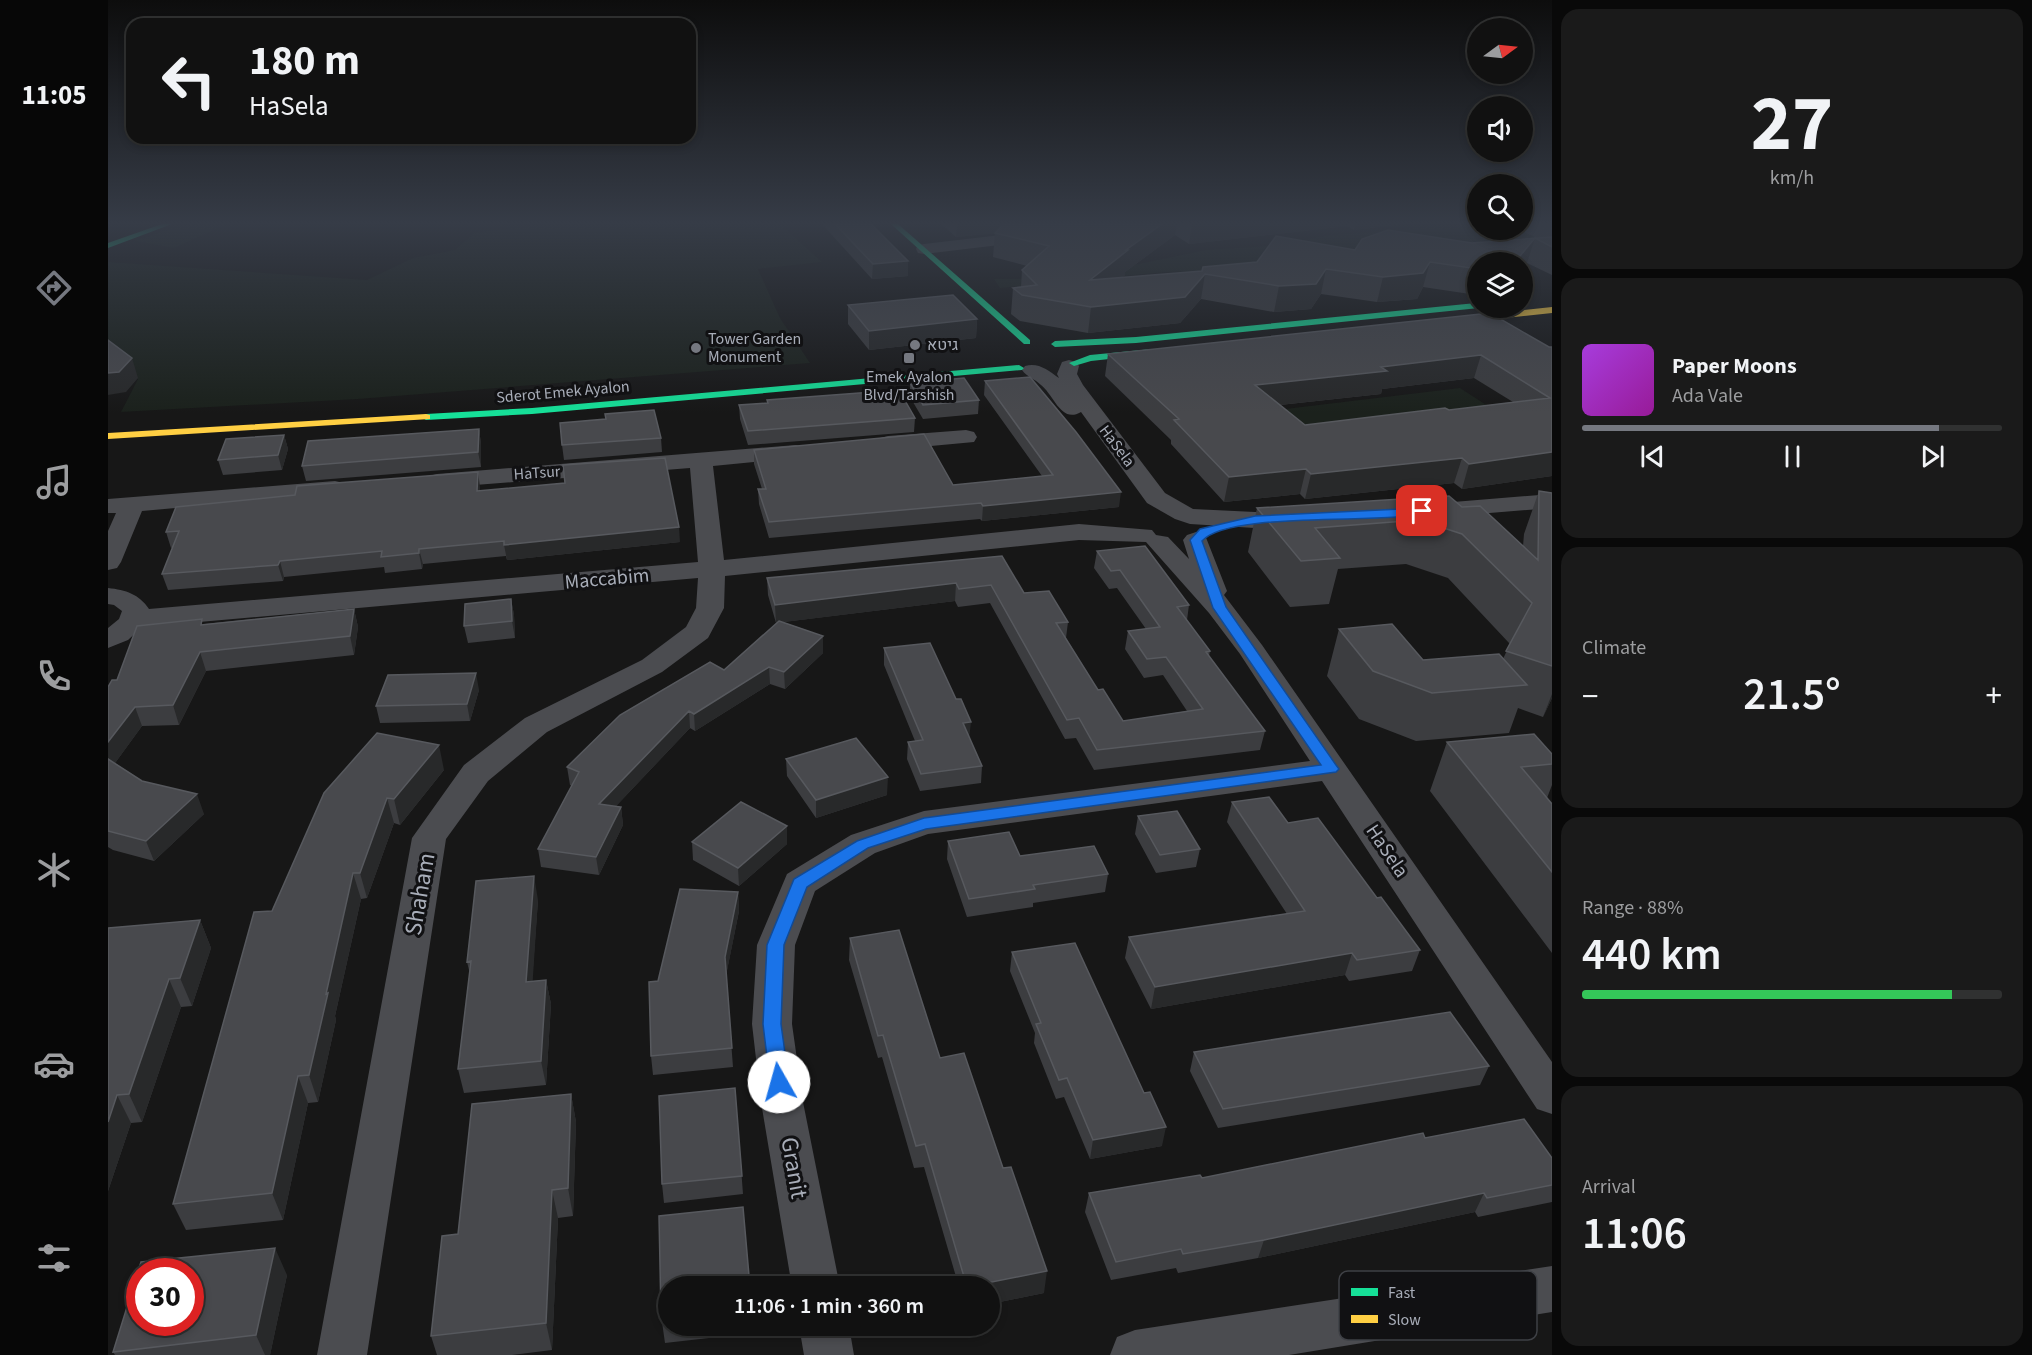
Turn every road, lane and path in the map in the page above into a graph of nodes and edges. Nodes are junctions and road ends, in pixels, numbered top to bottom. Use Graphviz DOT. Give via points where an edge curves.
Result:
graph roads {
  1 [pos="966,287"];
  2 [pos="1552,298"];
  3 [pos="1533,300"];
  4 [pos="1467,306"];
  5 [pos="1552,310"];
  6 [pos="1027,342"];
  7 [pos="1055,344"];
  8 [pos="905,364"];
  9 [pos="1071,365"];
  10 [pos="1026,369"];
  11 [pos="161,419"];
  12 [pos="108,436"];
  13 [pos="966,437"];
  14 [pos="862,446"];
  15 [pos="816,450"];
  16 [pos="701,460"];
  17 [pos="416,482"];
  18 [pos="357,487"];
  19 [pos="1552,501"];
  20 [pos="120,505"];
  21 [pos="1419,511"];
  22 [pos="1321,517"];
  23 [pos="1193,525"];
  24 [pos="1144,529"];
  25 [pos="108,562"];
  26 [pos="712,570"];
  27 [pos="108,596"];
  28 [pos="1220,608"];
  29 [pos="134,619"];
  30 [pos="108,639"];
  31 [pos="1331,769"];
  32 [pos="1552,1095"];
  33 [pos="814,1276"];
  34 [pos="1552,1289"];
  35 [pos="1537,1291"];
  36 [pos="1339,1323"];
  37 [pos="826,1336"];
  38 [pos="342,1355"];
  39 [pos="829,1355"];
  40 [pos="1135,1355"];
  1 -- 6 [label="main road"];
  2 -- 3 [label="main road"];
  4 -- 7 [label="main road" via="1136,340"];
  5 -- 9 [label="main road" via="1109,356"];
  6 -- 7 [label="main road"];
  6 -- 10 [label="main road" via="1006,352 1010,364"];
  7 -- 9 [label="main road" via="1073,352 1076,356"];
  8 -- 11 [label="main road, Sderot Emek Ayalon" via="532,398"];
  9 -- 10 [label="main road, Sderot Emek Ayalon" via="1051,371"];
  9 -- 23 [label="street, HaSela" via="1067,374 1073,386 1150,489"];
  10 -- 12 [label="main road, Sderot Emek Ayalon" via="532,411"];
  10 -- 24 [label="street, HaSela" via="1057,388 1137,500"];
  13 -- 14 [label="street"];
  15 -- 16 [label="street, HaTsur"];
  16 -- 17 [label="street, HaTsur"];
  16 -- 26 [label="street, Shaham"];
  18 -- 20 [label="street"];
  19 -- 21 [label="street"];
  20 -- 25 [label="street"];
  22 -- 23 [label="street"];
  23 -- 24 [label="street, Maccabim" via="1161,510 1144,514"];
  23 -- 28 [label="street, HaSela"];
  24 -- 26 [label="street, Maccabim" via="1079,532"];
  24 -- 28 [label="street, HaSela" via="1171,552"];
  26 -- 29 [label="street, Maccabim"];
  26 -- 38 [label="street, Shaham" via="710,608 698,632 652,666 536,725 476,773 429,838"];
  27 -- 29 [label="street" via="133,603"];
  28 -- 31 [label="street, HaSela"];
  29 -- 30 [label="street"];
  31 -- 32 [label="street, HaSela"];
  31 -- 33 [label="street, Granit" via="924,824 863,844 800,884 776,945 772,1024"];
  34 -- 35 [label="street"];
  36 -- 40 [label="street"];
  37 -- 39 [label="street"];
}
